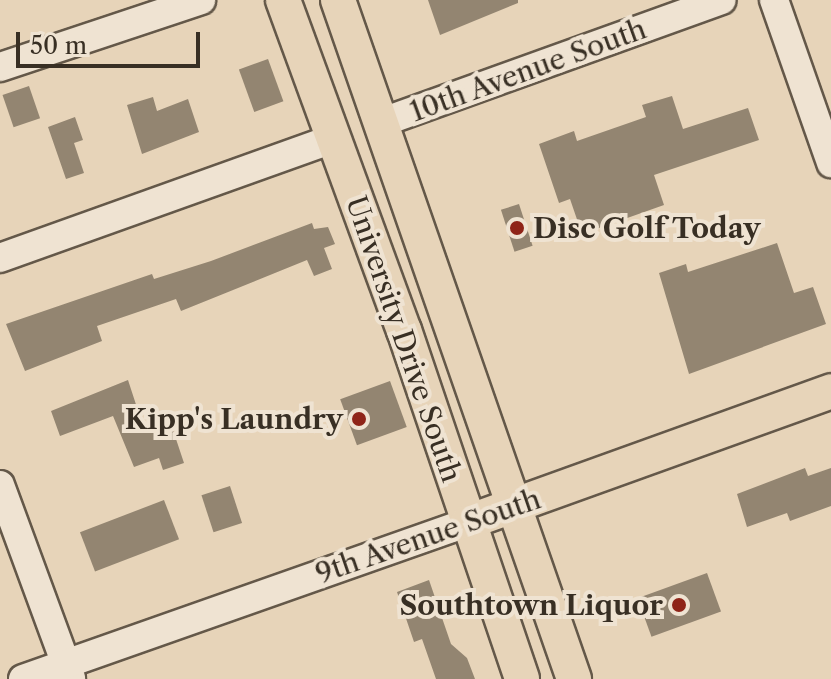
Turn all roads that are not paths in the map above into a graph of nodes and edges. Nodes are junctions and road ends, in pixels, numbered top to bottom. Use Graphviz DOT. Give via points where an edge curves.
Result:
graph roads {
  1 [pos="201,0"];
  2 [pos="283,0"];
  3 [pos="338,0"];
  4 [pos="721,0"];
  5 [pos="774,0"];
  6 [pos="0,67"];
  7 [pos="380,123"];
  8 [pos="333,139"];
  9 [pos="831,163"];
  10 [pos="0,258"];
  11 [pos="831,391"];
  12 [pos="0,485"];
  13 [pos="517,506"];
  14 [pos="468,522"];
  15 [pos="68,671"];
  16 [pos="23,679"];
  17 [pos="522,679"];
  18 [pos="574,679"];
  1 -- 6 [label="street"];
  2 -- 8 [label="main road, University Drive South"];
  3 -- 7 [label="main road, University Drive South"];
  4 -- 7 [label="street, 10th Avenue South"];
  5 -- 9 [label="street"];
  7 -- 13 [label="main road, University Drive South"];
  8 -- 10 [label="street"];
  8 -- 14 [label="main road, University Drive South"];
  11 -- 13 [label="main road, 9th Avenue South"];
  12 -- 15 [label="street"];
  13 -- 14 [label="main road, 9th Avenue South"];
  13 -- 18 [label="main road, University Drive South"];
  14 -- 15 [label="street, 9th Avenue South"];
  14 -- 17 [label="main road, University Drive South"];
  15 -- 16 [label="street, 9th Avenue South"];
}
